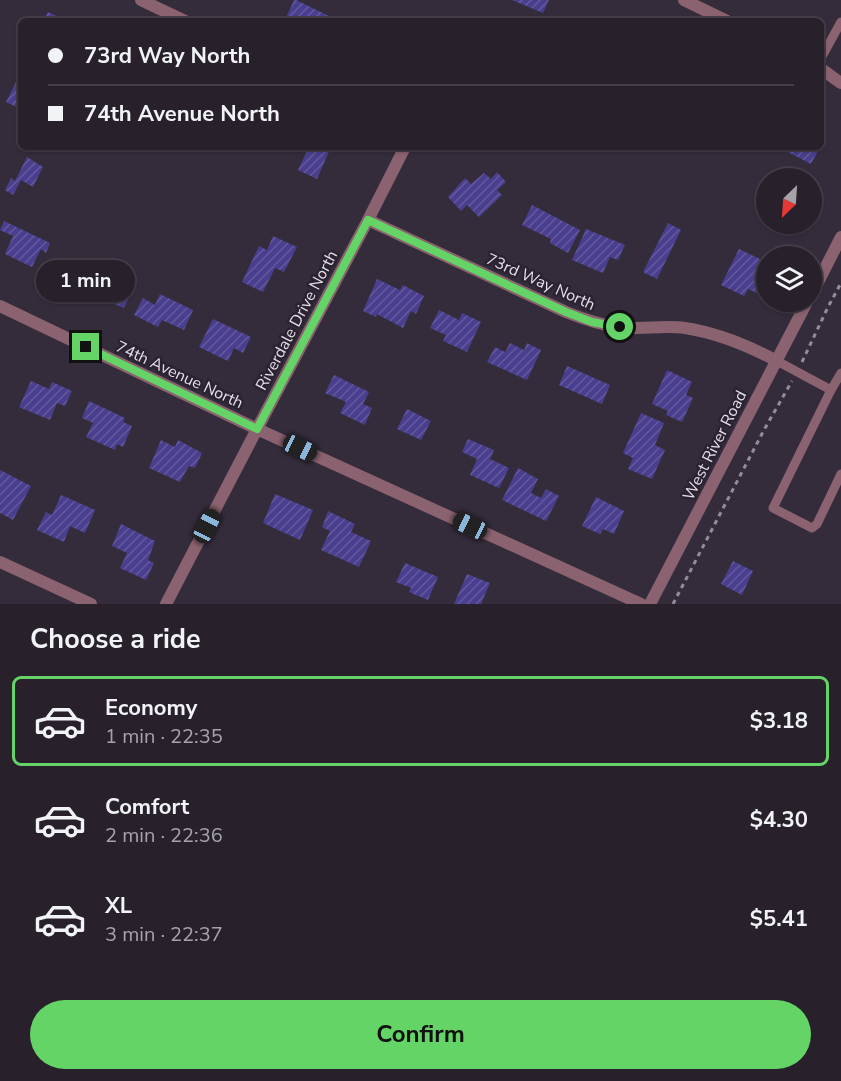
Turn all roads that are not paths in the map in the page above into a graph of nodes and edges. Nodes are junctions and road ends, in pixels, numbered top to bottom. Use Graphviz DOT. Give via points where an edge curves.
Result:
graph roads {
  1 [pos="141,0"];
  2 [pos="684,0"];
  3 [pos="179,18"];
  4 [pos="721,18"];
  5 [pos="841,22"];
  6 [pos="824,53"];
  7 [pos="824,68"];
  8 [pos="824,70"];
  9 [pos="841,72"];
  10 [pos="841,83"];
  11 [pos="403,150"];
  12 [pos="368,220"];
  13 [pos="841,237"];
  14 [pos="822,274"];
  15 [pos="0,306"];
  16 [pos="802,312"];
  17 [pos="777,361"];
  18 [pos="841,373"];
  19 [pos="831,390"];
  20 [pos="257,429"];
  21 [pos="841,474"];
  22 [pos="0,562"];
  23 [pos="91,604"];
  24 [pos="166,604"];
  25 [pos="641,604"];
  26 [pos="650,604"];
  1 -- 3 [label="street"];
  2 -- 4 [label="street"];
  5 -- 6 [label="lane"];
  7 -- 9 [label="street"];
  8 -- 10 [label="street"];
  11 -- 12 [label="street, Riverdale Drive North"];
  12 -- 17 [label="street, 73rd Way North" via="592,322 716,334"];
  12 -- 20 [label="street, Riverdale Drive North"];
  13 -- 14 [label="street"];
  15 -- 20 [label="street, 74th Avenue North"];
  16 -- 17 [label="street, West River Road"];
  17 -- 19 [label="lane"];
  17 -- 26 [label="street, West River Road"];
  18 -- 19 [label="lane"];
  19 -- 21 [label="lane" via="773,508 812,528"];
  20 -- 24 [label="street, Riverdale Drive North"];
  20 -- 25 [label="street, 74th Avenue North"];
  22 -- 23 [label="street"];
}
